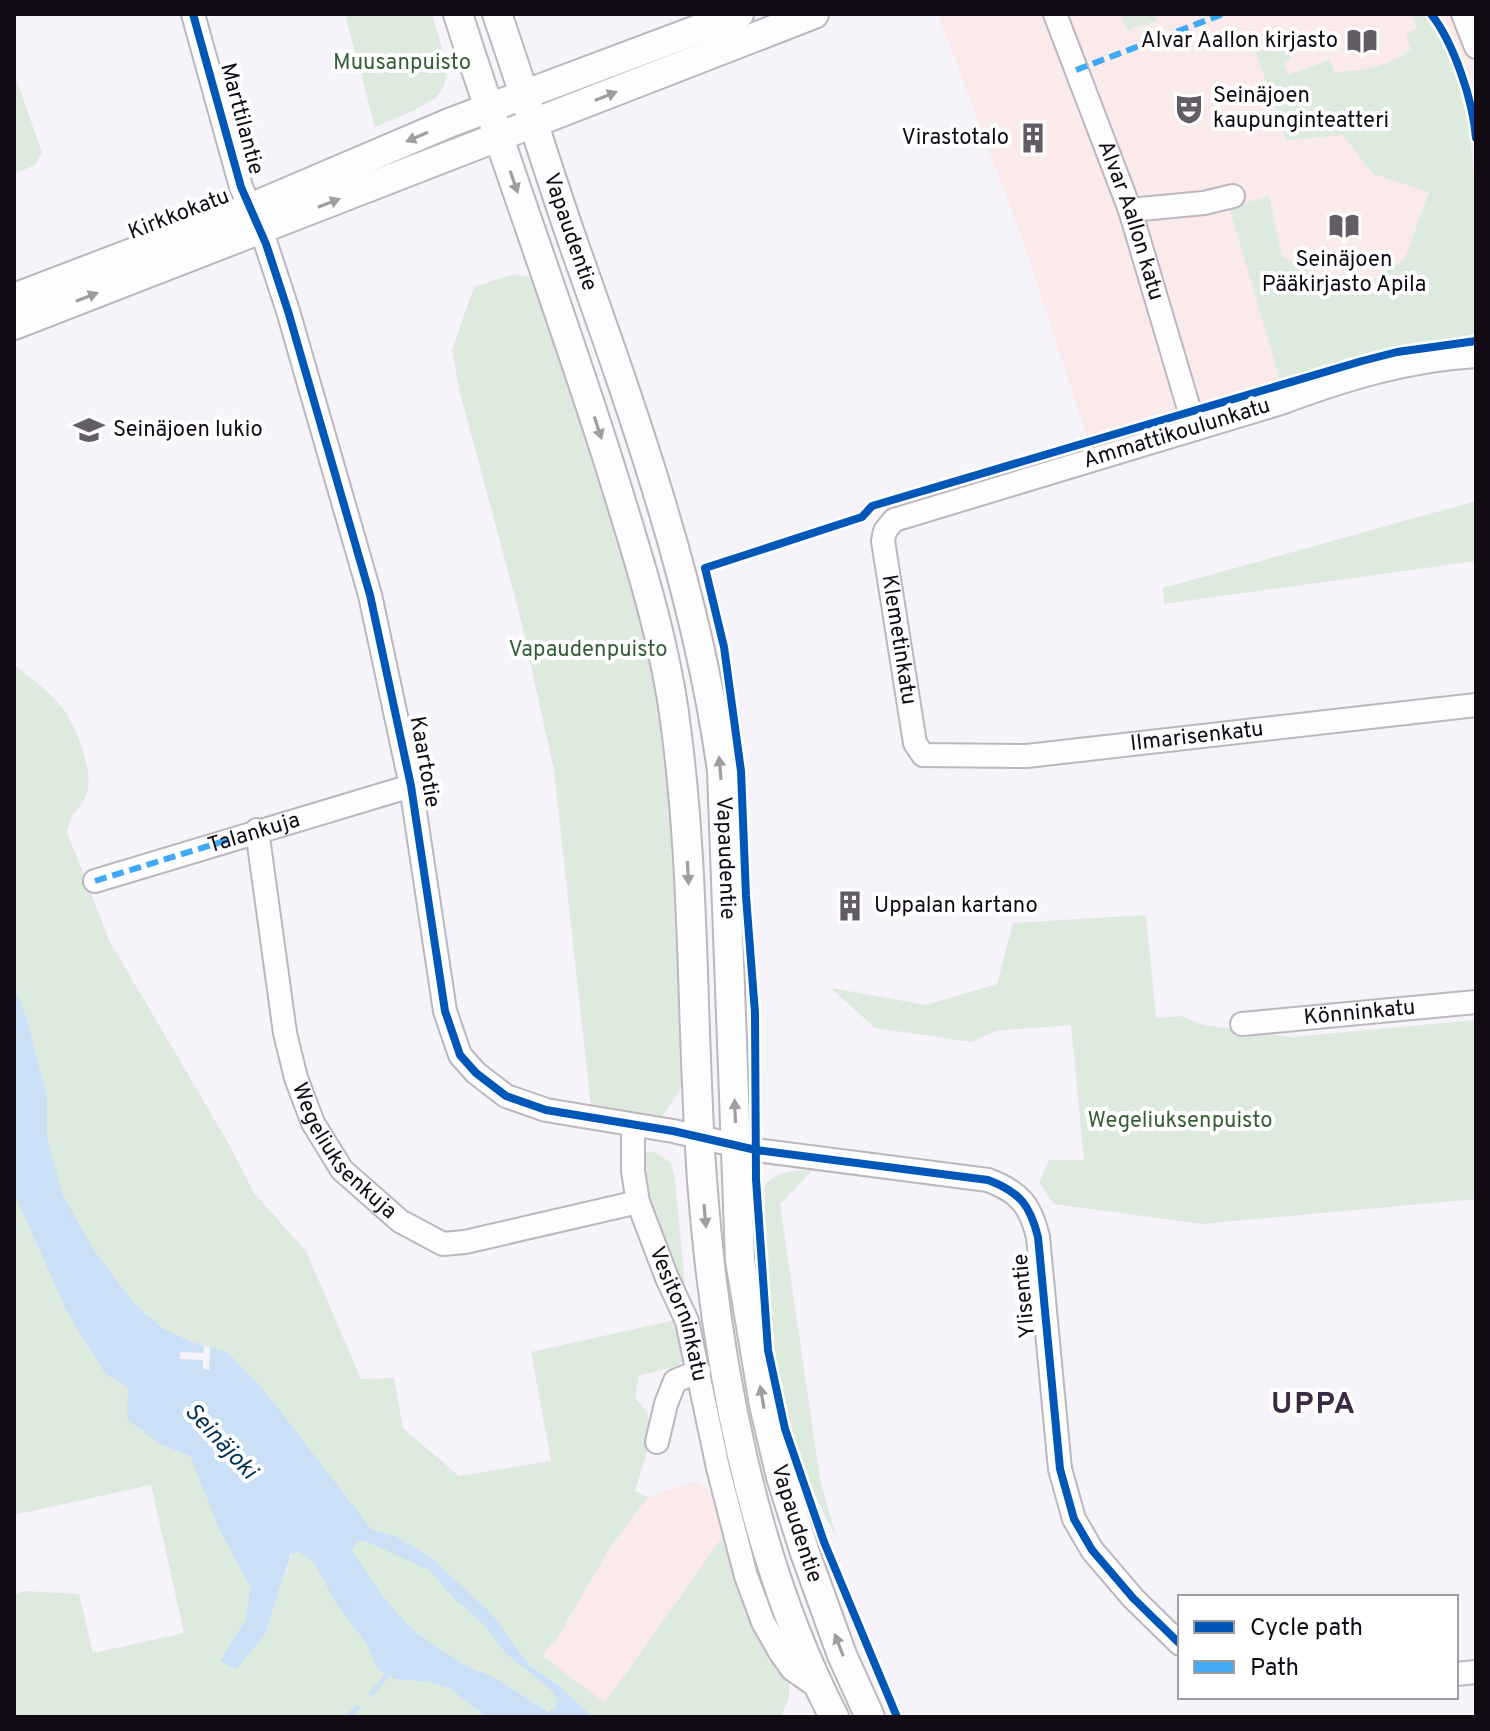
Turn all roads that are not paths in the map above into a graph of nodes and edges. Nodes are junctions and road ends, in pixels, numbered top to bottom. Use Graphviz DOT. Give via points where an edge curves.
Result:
graph roads {
  1 [pos="193,14"];
  2 [pos="458,14"];
  3 [pos="497,14"];
  4 [pos="739,14"];
  5 [pos="814,14"];
  6 [pos="1055,14"];
  7 [pos="1463,14"];
  8 [pos="1476,47"];
  9 [pos="524,95"];
  10 [pos="489,108"];
  11 [pos="534,125"];
  12 [pos="499,138"];
  13 [pos="1233,196"];
  14 [pos="1130,210"];
  15 [pos="256,219"];
  16 [pos="14,298"];
  17 [pos="14,325"];
  18 [pos="1476,356"];
  19 [pos="1195,429"];
  20 [pos="885,531"];
  21 [pos="1476,705"];
  22 [pos="918,750"];
  23 [pos="411,786"];
  24 [pos="257,830"];
  25 [pos="95,881"];
  26 [pos="1476,1002"];
  27 [pos="1242,1024"];
  28 [pos="633,1126"];
  29 [pos="700,1138"];
  30 [pos="737,1146"];
  31 [pos="638,1202"];
  32 [pos="699,1371"];
  33 [pos="657,1442"];
  34 [pos="1178,1642"];
  35 [pos="819,1688"];
  36 [pos="834,1717"];
  37 [pos="870,1717"];
  1 -- 15 [label="street, Marttilantie" via="241,187"];
  2 -- 10 [label="main road, Vapaudentie"];
  3 -- 9 [label="main road, Vapaudentie"];
  4 -- 9 [label="main road, Kirkkokatu"];
  11 -- 5 [label="main road, Kirkkokatu, one-way"];
  6 -- 14 [label="street, Alvar Aallon katu"];
  7 -- 8 [label="street"];
  9 -- 10 [label="main road, Kirkkokatu"];
  9 -- 11 [label="main road, Vapaudentie"];
  10 -- 12 [label="main road, Vapaudentie"];
  10 -- 15 [label="main road, Kirkkokatu, one-way"];
  11 -- 12 [label="main road, Kirkkokatu"];
  30 -- 11 [label="main road, Vapaudentie, one-way" via="722,771 711,697 673,542 632,407"];
  15 -- 12 [label="main road, Kirkkokatu, one-way"];
  12 -- 29 [label="main road, Vapaudentie, one-way" via="635,547 673,708 685,797"];
  13 -- 14 [label="street"];
  14 -- 19 [label="street, Alvar Aallon katu"];
  15 -- 16 [label="main road, Kirkkokatu"];
  17 -- 15 [label="main road, Kirkkokatu, one-way"];
  15 -- 23 [label="street, Kaartotie" via="370,595"];
  18 -- 19 [label="street, Ammattikoulunkatu" via="1365,374"];
  19 -- 20 [label="street, Ammattikoulunkatu" via="894,520"];
  20 -- 22 [label="street, Klemetinkatu"];
  21 -- 22 [label="street, Ilmarisenkatu" via="1027,756 938,757"];
  23 -- 24 [label="street, Talankuja"];
  23 -- 28 [label="street, Kaartotie" via="445,1011 460,1055 506,1096 546,1110"];
  24 -- 25 [label="street, Talankuja"];
  24 -- 31 [label="street, Wegeliuksenkuja" via="288,1048 313,1123 342,1170 400,1221 443,1244"];
  26 -- 27 [label="street, Könninkatu"];
  28 -- 29 [label="street, Kaartotie"];
  28 -- 31 [label="street, Vesitorninkatu"];
  29 -- 30 [label="street, Ylisentie"];
  29 -- 35 [label="main road, Vapaudentie, one-way" via="710,1261 736,1428 769,1554"];
  30 -- 34 [label="street, Ylisentie" via="988,1180 1018,1195 1038,1237 1060,1469 1074,1519 1092,1550"];
  37 -- 30 [label="main road, Vapaudentie, one-way" via="805,1553 764,1405 740,1260"];
  31 -- 32 [label="street, Vesitorninkatu" via="687,1321"];
  32 -- 33 [label="street" via="675,1381"];
  32 -- 35 [label="street, Vesitorninkatu" via="727,1505 763,1622 792,1669"];
  35 -- 36 [label="main road, Vapaudentie"];
}
